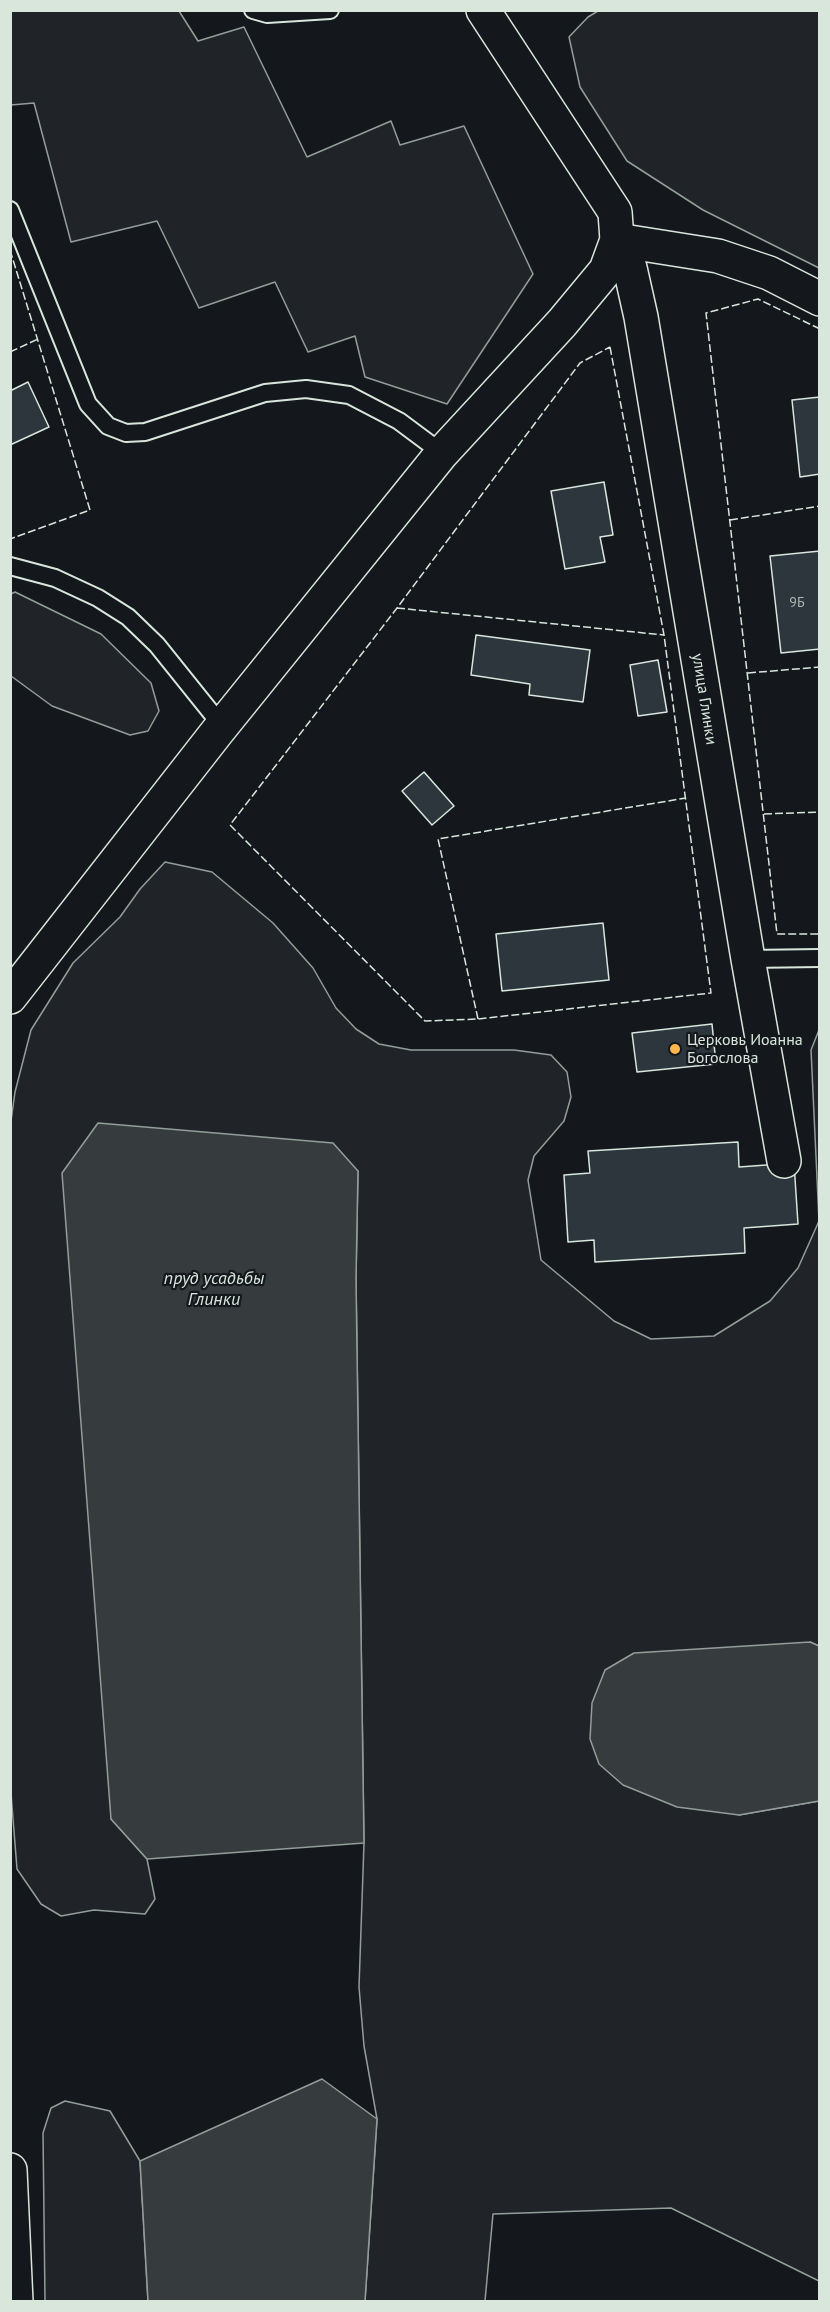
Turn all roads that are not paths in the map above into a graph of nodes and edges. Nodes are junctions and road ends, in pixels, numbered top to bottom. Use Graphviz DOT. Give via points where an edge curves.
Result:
graph roads {
  1 [pos="253,10"];
  2 [pos="330,10"];
  3 [pos="483,10"];
  4 [pos="10,210"];
  5 [pos="617,240"];
  6 [pos="819,299"];
  7 [pos="442,453"];
  8 [pos="10,567"];
  9 [pos="222,726"];
  10 [pos="819,958"];
  11 [pos="748,959"];
  12 [pos="10,997"];
  13 [pos="784,1161"];
  14 [pos="10,2170"];
  15 [pos="16,2301"];
  1 -- 2 [label="lane" via="267,14"];
  3 -- 5 [label="street" via="615,212"];
  4 -- 7 [label="lane" via="88,404 108,426 126,434 146,432 265,393 306,389 349,395 399,421"];
  5 -- 6 [label="street" via="718,256 769,273"];
  5 -- 7 [label="street" via="606,270"];
  5 -- 11 [label="street, улица Глинки" via="630,268 641,318"];
  7 -- 9 [label="street"];
  8 -- 9 [label="lane" via="55,578 128,617 157,645"];
  9 -- 12 [label="street"];
  10 -- 11 [label="lane"];
  11 -- 13 [label="street, улица Глинки"];
  14 -- 15 [label="street"];
}
